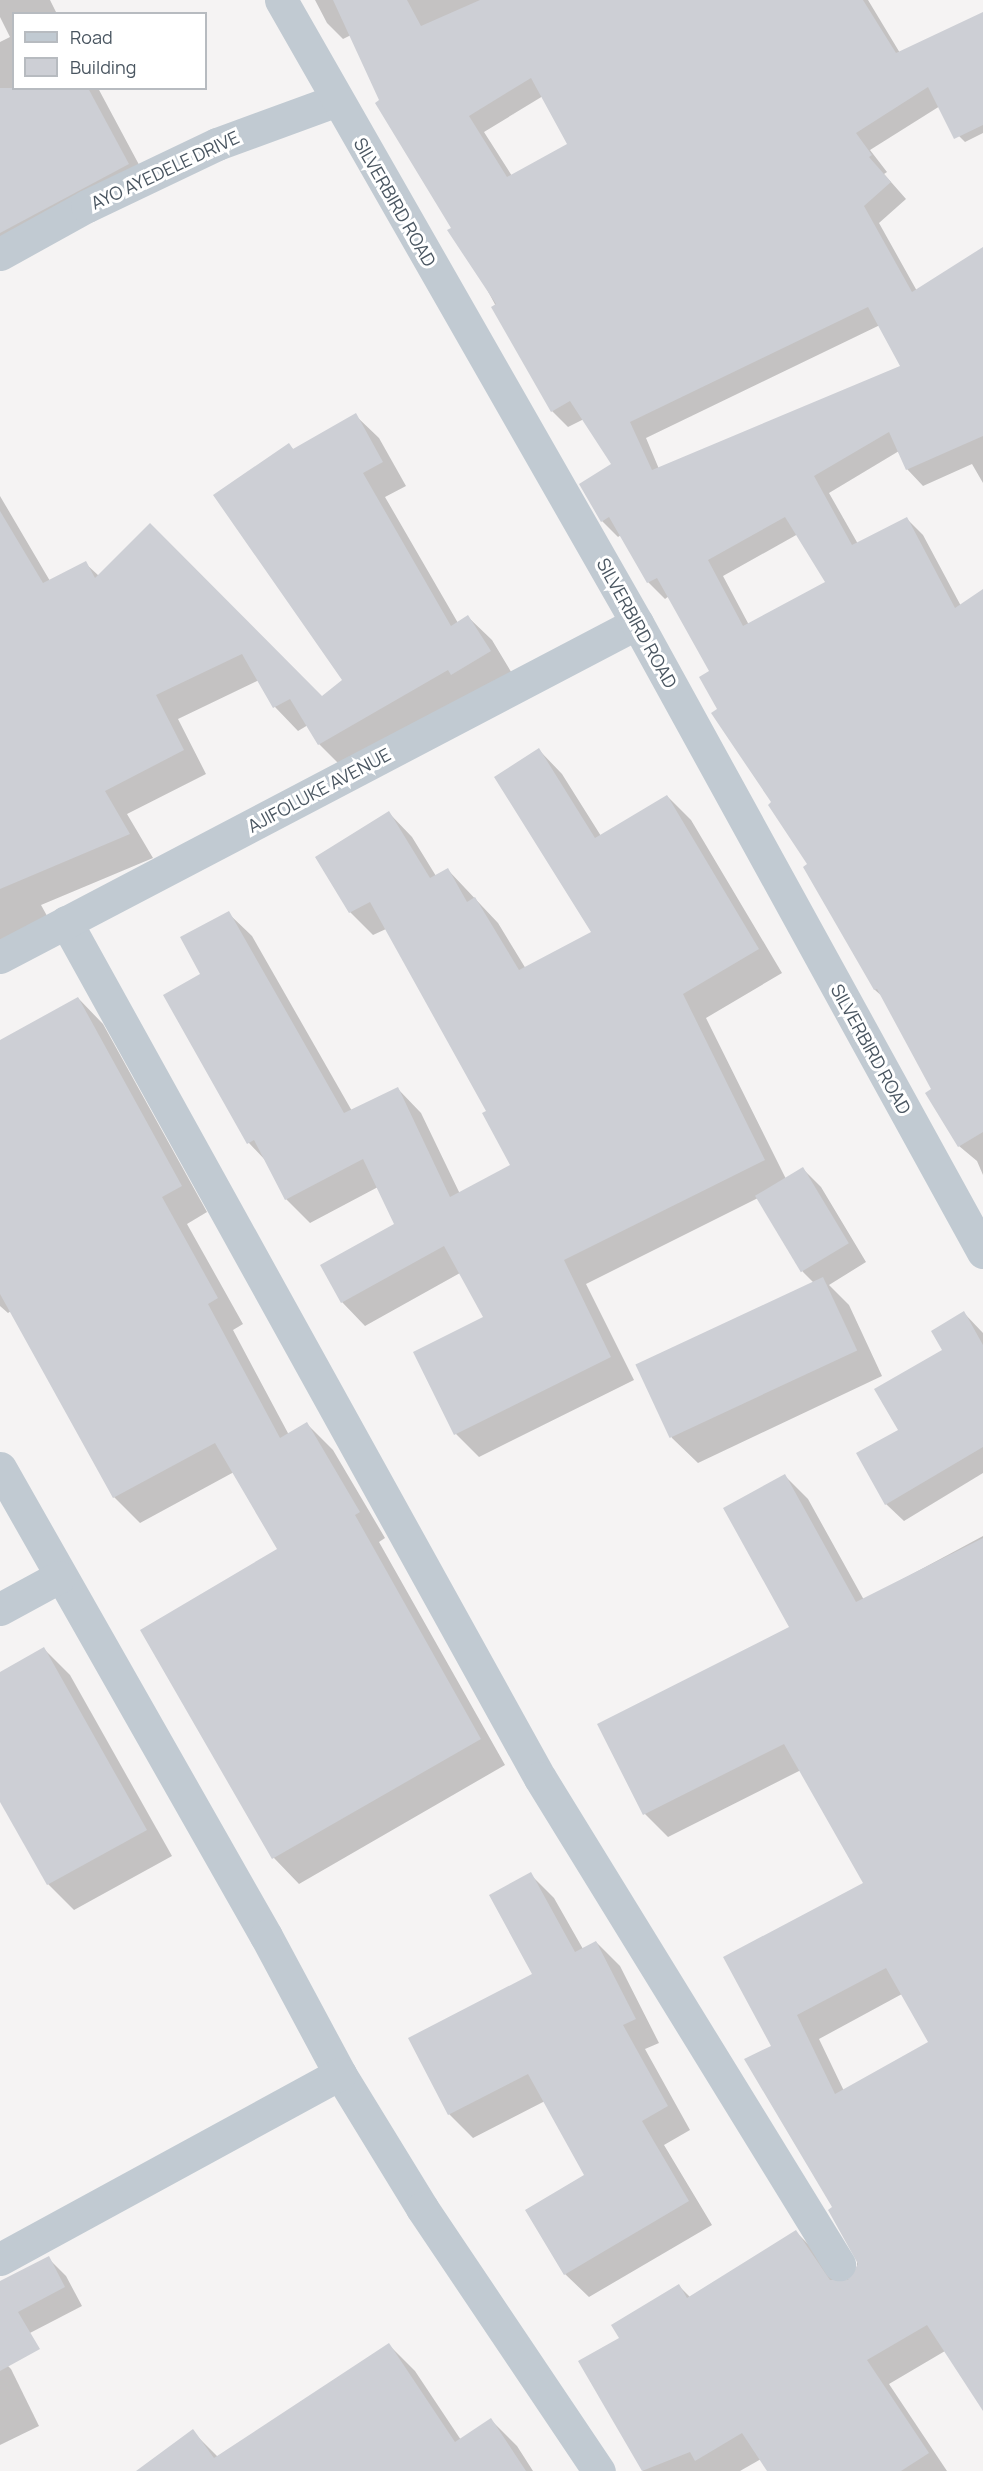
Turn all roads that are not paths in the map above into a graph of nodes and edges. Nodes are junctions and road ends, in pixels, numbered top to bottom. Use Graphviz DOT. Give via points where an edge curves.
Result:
graph roads {
  1 [pos="281,0"];
  2 [pos="337,100"];
  3 [pos="0,254"];
  4 [pos="637,623"];
  5 [pos="66,922"];
  6 [pos="0,957"];
  7 [pos="983,1252"];
  8 [pos="0,1468"];
  9 [pos="59,1577"];
  10 [pos="0,1609"];
  11 [pos="340,2074"];
  12 [pos="0,2259"];
  13 [pos="839,2264"];
  14 [pos="599,2471"];
  1 -- 2 [label="street, SILVERBIRD ROAD"];
  2 -- 3 [label="street, AYO AYEDELE DRIVE" via="217,144 87,206"];
  2 -- 4 [label="street, SILVERBIRD ROAD"];
  4 -- 5 [label="street, AJIFOLUKE AVENUE"];
  4 -- 7 [label="street, SILVERBIRD ROAD"];
  5 -- 6 [label="street, AJIFOLUKE AVENUE"];
  5 -- 13 [label="street" via="540,1778"];
  8 -- 9 [label="street"];
  9 -- 10 [label="street"];
  9 -- 11 [label="street" via="266,1936"];
  11 -- 12 [label="street"];
  11 -- 14 [label="street" via="422,2208"];
}
